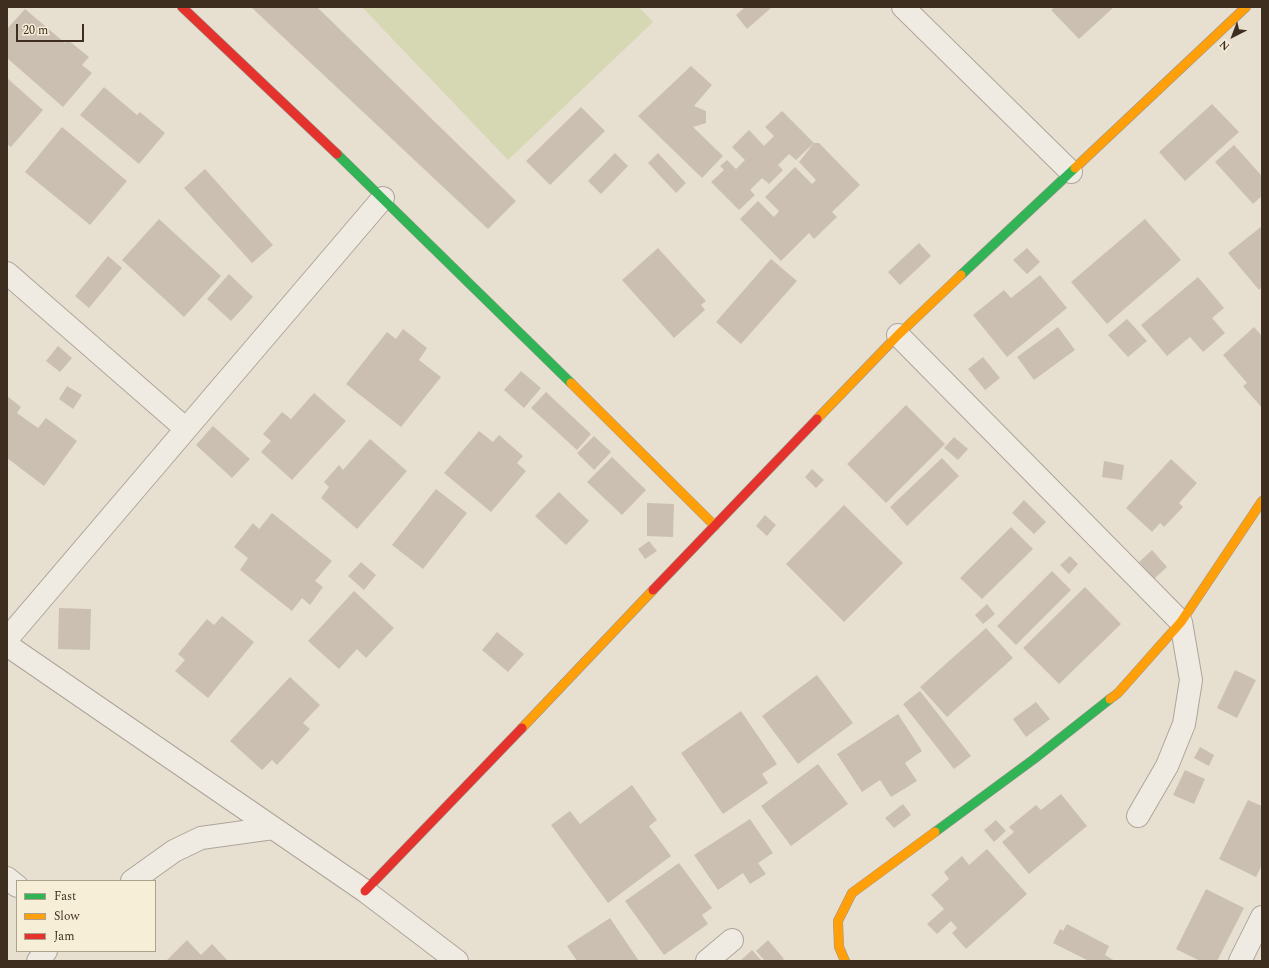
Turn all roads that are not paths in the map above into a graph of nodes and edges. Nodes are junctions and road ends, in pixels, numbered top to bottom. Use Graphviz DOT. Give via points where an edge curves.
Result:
graph roads {
  1 [pos="182,7"];
  2 [pos="903,7"];
  3 [pos="1246,7"];
  4 [pos="1071,172"];
  5 [pos="383,198"];
  6 [pos="7,273"];
  7 [pos="898,335"];
  8 [pos="186,429"];
  9 [pos="1262,501"];
  10 [pos="715,526"];
  11 [pos="1181,622"];
  12 [pos="7,639"];
  13 [pos="7,645"];
  14 [pos="1138,816"];
  15 [pos="273,828"];
  16 [pos="7,878"];
  17 [pos="133,880"];
  18 [pos="16,885"];
  19 [pos="365,891"];
  20 [pos="1262,916"];
  21 [pos="732,940"];
  22 [pos="45,952"];
  23 [pos="38,961"];
  24 [pos="457,961"];
  25 [pos="707,961"];
  26 [pos="845,961"];
  27 [pos="1240,961"];
  1 -- 5 [label="street"];
  2 -- 4 [label="street"];
  3 -- 4 [label="street"];
  4 -- 7 [label="street"];
  5 -- 8 [label="street"];
  5 -- 10 [label="street"];
  6 -- 8 [label="street"];
  7 -- 10 [label="street"];
  7 -- 11 [label="street"];
  8 -- 12 [label="street"];
  9 -- 11 [label="street"];
  10 -- 19 [label="street"];
  11 -- 14 [label="street" via="1191,680 1184,724 1167,766"];
  11 -- 26 [label="street" via="1118,693 1034,759 852,893 838,921 839,947"];
  13 -- 15 [label="street"];
  15 -- 17 [label="street" via="201,838 174,851"];
  15 -- 19 [label="street"];
  16 -- 18 [label="street"];
  19 -- 24 [label="street"];
  20 -- 27 [label="street"];
  21 -- 25 [label="street"];
  22 -- 23 [label="street"];
}
